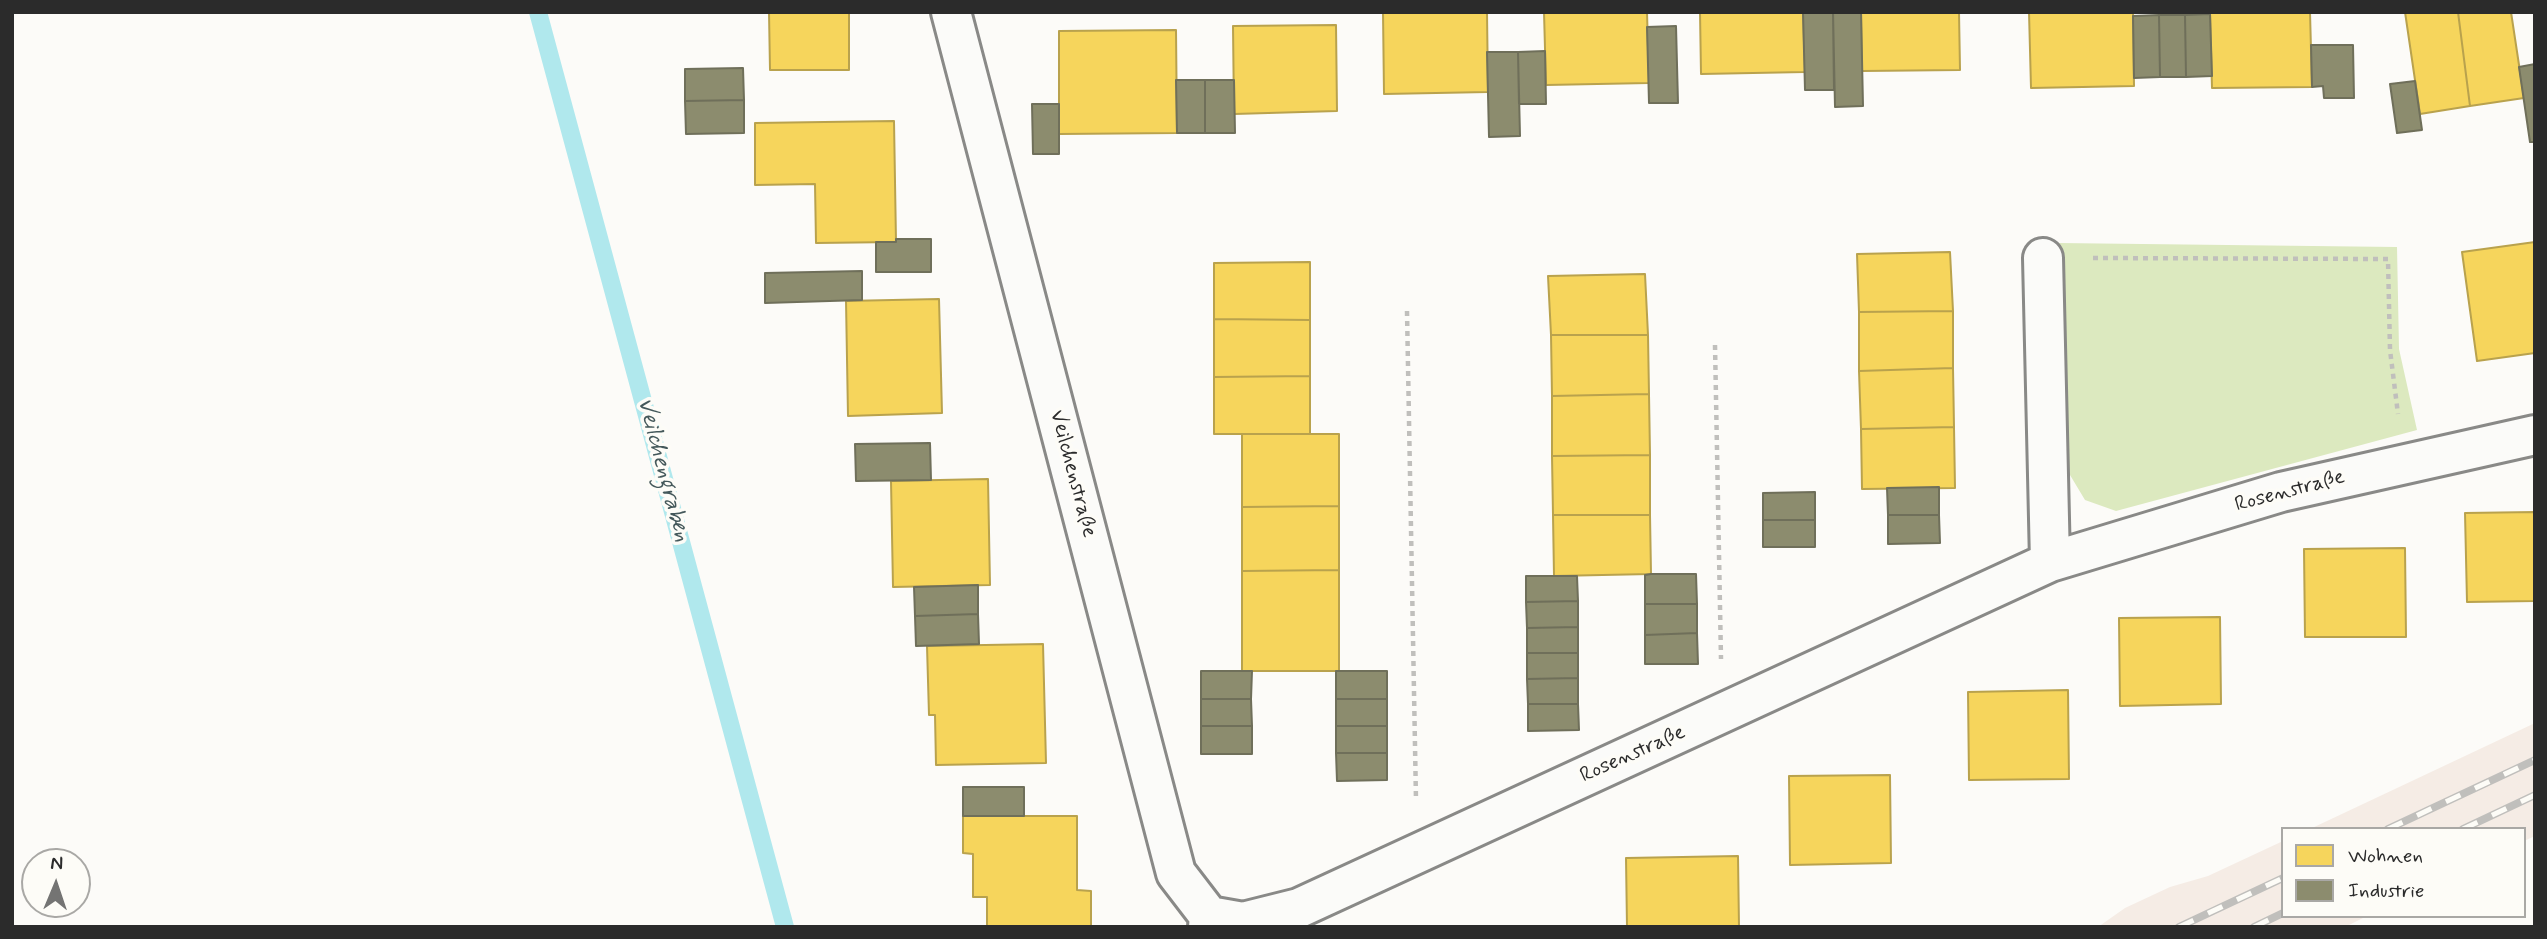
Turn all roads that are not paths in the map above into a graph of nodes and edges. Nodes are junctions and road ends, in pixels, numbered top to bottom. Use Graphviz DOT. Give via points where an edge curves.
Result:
graph roads {
  1 [pos="951,12"];
  2 [pos="2043,258"];
  3 [pos="2535,435"];
  4 [pos="2050,562"];
  5 [pos="1209,922"];
  1 -- 5 [label="street, Veilchenstraße" via="1176,873"];
  2 -- 4 [label="street"];
  3 -- 4 [label="street, Rosenstraße" via="2281,492"];
  4 -- 5 [label="street, Rosenstraße" via="1299,908 1244,922"];
}
